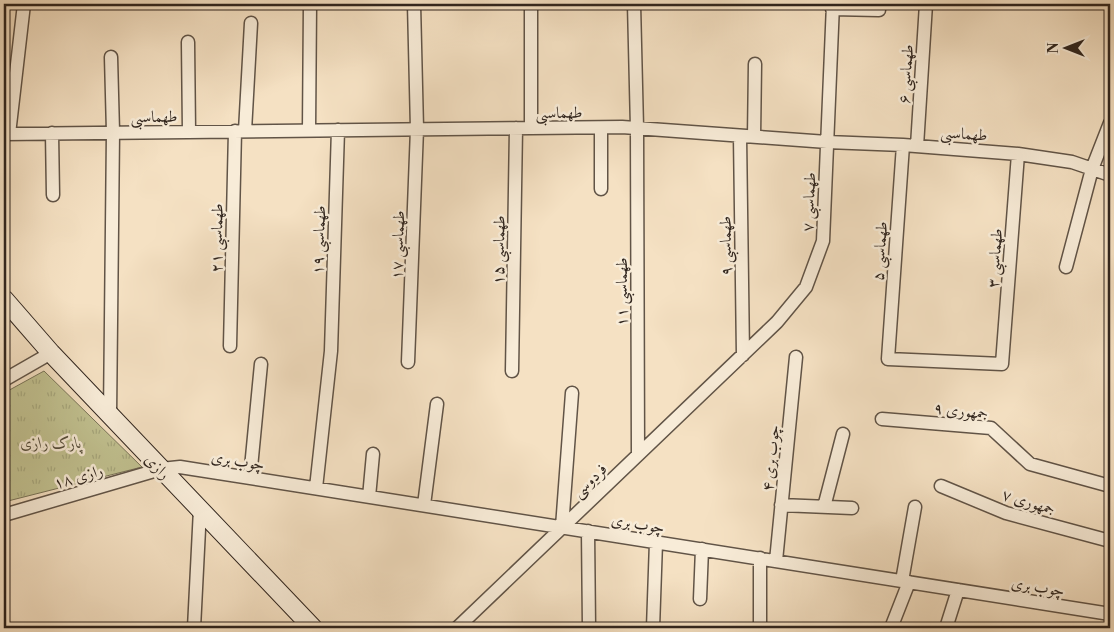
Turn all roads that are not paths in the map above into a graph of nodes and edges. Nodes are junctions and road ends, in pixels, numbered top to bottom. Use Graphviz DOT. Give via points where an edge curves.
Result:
graph roads {
  1 [pos="24,4"];
  2 [pos="310,4"];
  3 [pos="414,4"];
  4 [pos="531,4"];
  5 [pos="634,4"];
  6 [pos="926,4"];
  7 [pos="832,6"];
  8 [pos="879,10"];
  9 [pos="251,23"];
  10 [pos="188,42"];
  11 [pos="111,56"];
  12 [pos="755,64"];
  13 [pos="1110,123"];
  14 [pos="516,128"];
  15 [pos="531,128"];
  16 [pos="601,128"];
  17 [pos="637,128"];
  18 [pos="417,129"];
  19 [pos="309,130"];
  20 [pos="338,130"];
  21 [pos="240,131"];
  22 [pos="113,132"];
  23 [pos="189,132"];
  24 [pos="52,133"];
  25 [pos="6,134"];
  26 [pos="740,136"];
  27 [pos="754,137"];
  28 [pos="827,142"];
  29 [pos="903,145"];
  30 [pos="917,146"];
  31 [pos="1018,154"];
  32 [pos="1092,168"];
  33 [pos="1110,175"];
  34 [pos="601,189"];
  35 [pos="53,195"];
  36 [pos="1066,267"];
  37 [pos="4,300"];
  38 [pos="230,346"];
  39 [pos="51,354"];
  40 [pos="743,355"];
  41 [pos="796,358"];
  42 [pos="408,362"];
  43 [pos="261,364"];
  44 [pos="1002,364"];
  45 [pos="512,372"];
  46 [pos="4,380"];
  47 [pos="572,393"];
  48 [pos="437,404"];
  49 [pos="110,416"];
  50 [pos="882,419"];
  51 [pos="843,434"];
  52 [pos="373,454"];
  53 [pos="638,455"];
  54 [pos="161,469"];
  55 [pos="250,478"];
  56 [pos="941,486"];
  57 [pos="1110,486"];
  58 [pos="316,488"];
  59 [pos="369,497"];
  60 [pos="424,505"];
  61 [pos="781,505"];
  62 [pos="824,507"];
  63 [pos="915,507"];
  64 [pos="852,508"];
  65 [pos="200,510"];
  66 [pos="4,515"];
  67 [pos="562,527"];
  68 [pos="588,531"];
  69 [pos="1110,541"];
  70 [pos="656,542"];
  71 [pos="702,549"];
  72 [pos="760,558"];
  73 [pos="776,561"];
  74 [pos="906,582"];
  75 [pos="958,590"];
  76 [pos="700,599"];
  77 [pos="1110,614"];
  78 [pos="306,626"];
  79 [pos="194,628"];
  80 [pos="457,628"];
  81 [pos="589,628"];
  82 [pos="653,628"];
  83 [pos="760,628"];
  84 [pos="891,628"];
  85 [pos="946,628"];
  1 -- 25 [label="street"];
  2 -- 19 [label="street"];
  3 -- 18 [label="street, ۱۷ طهماسبی"];
  4 -- 15 [label="street"];
  5 -- 17 [label="street, ۱۱ طهماسبی"];
  6 -- 30 [label="street, ۶ طهماسبی"];
  7 -- 8 [label="street"];
  7 -- 28 [label="street, ۷ طهماسبی"];
  9 -- 21 [label="street, ۲۱ طهماسبی"];
  10 -- 23 [label="street"];
  11 -- 22 [label="street"];
  12 -- 27 [label="street"];
  13 -- 32 [label="street"];
  14 -- 15 [label="street, طهماسبی"];
  14 -- 18 [label="street, طهماسبی"];
  14 -- 45 [label="street, ۱۵ طهماسبی"];
  15 -- 16 [label="street, طهماسبی"];
  16 -- 17 [label="street, طهماسبی"];
  16 -- 34 [label="street"];
  17 -- 26 [label="street, طهماسبی"];
  17 -- 53 [label="street, ۱۱ طهماسبی"];
  18 -- 20 [label="street, طهماسبی"];
  18 -- 42 [label="street, ۱۷ طهماسبی"];
  19 -- 20 [label="street, طهماسبی"];
  19 -- 21 [label="street, طهماسبی"];
  20 -- 58 [label="street, ۱۹ طهماسبی" via="331,351"];
  21 -- 23 [label="street, طهماسبی"];
  21 -- 38 [label="street, ۲۱ طهماسبی"];
  22 -- 23 [label="street, طهماسبی"];
  22 -- 24 [label="street, طهماسبی"];
  22 -- 49 [label="street"];
  24 -- 25 [label="street, طهماسبی"];
  24 -- 35 [label="street"];
  26 -- 27 [label="street, طهماسبی"];
  26 -- 40 [label="street, ۹ طهماسبی"];
  27 -- 28 [label="street, طهماسبی"];
  28 -- 29 [label="street, طهماسبی"];
  28 -- 40 [label="street, ۷ طهماسبی" via="823,241 806,287 777,322"];
  29 -- 30 [label="street, طهماسبی"];
  29 -- 44 [label="street, ۵ طهماسبی" via="888,359"];
  30 -- 31 [label="street, طهماسبی"];
  31 -- 32 [label="street, طهماسبی"];
  31 -- 44 [label="street, ۳ طهماسبی"];
  32 -- 33 [label="street, طهماسبی"];
  32 -- 36 [label="street"];
  37 -- 39 [label="main road, رازی"];
  39 -- 46 [label="street"];
  39 -- 49 [label="main road, رازی"];
  40 -- 53 [label="street, فردوسی"];
  41 -- 61 [label="street, ۴ چوب بری"];
  43 -- 55 [label="street"];
  47 -- 67 [label="street"];
  48 -- 60 [label="street"];
  49 -- 54 [label="main road, رازی"];
  50 -- 57 [label="street, ۹ جمهوری" via="991,428 1030,464"];
  51 -- 62 [label="street"];
  52 -- 59 [label="street"];
  53 -- 67 [label="street, فردوسی"];
  54 -- 55 [label="street, چوب بری" via="180,467"];
  54 -- 65 [label="main road, رازی"];
  54 -- 66 [label="street, رازی ۱۸"];
  55 -- 58 [label="street, چوب بری"];
  56 -- 69 [label="street, ۷ جمهوری" via="1006,513"];
  58 -- 59 [label="street, چوب بری"];
  59 -- 60 [label="street, چوب بری"];
  60 -- 67 [label="street, چوب بری"];
  61 -- 62 [label="street"];
  61 -- 73 [label="street, ۴ چوب بری"];
  62 -- 64 [label="street"];
  63 -- 74 [label="street"];
  65 -- 78 [label="main road, رازی"];
  65 -- 79 [label="street"];
  67 -- 68 [label="street, چوب بری"];
  67 -- 80 [label="street, فردوسی"];
  68 -- 70 [label="street, چوب بری"];
  68 -- 81 [label="street"];
  70 -- 71 [label="street, چوب بری"];
  70 -- 82 [label="street"];
  71 -- 72 [label="street, چوب بری"];
  71 -- 76 [label="street"];
  72 -- 73 [label="street, چوب بری"];
  72 -- 83 [label="street"];
  73 -- 74 [label="street, چوب بری"];
  74 -- 75 [label="street, چوب بری"];
  74 -- 84 [label="street"];
  75 -- 77 [label="street, چوب بری"];
  75 -- 85 [label="street"];
}
